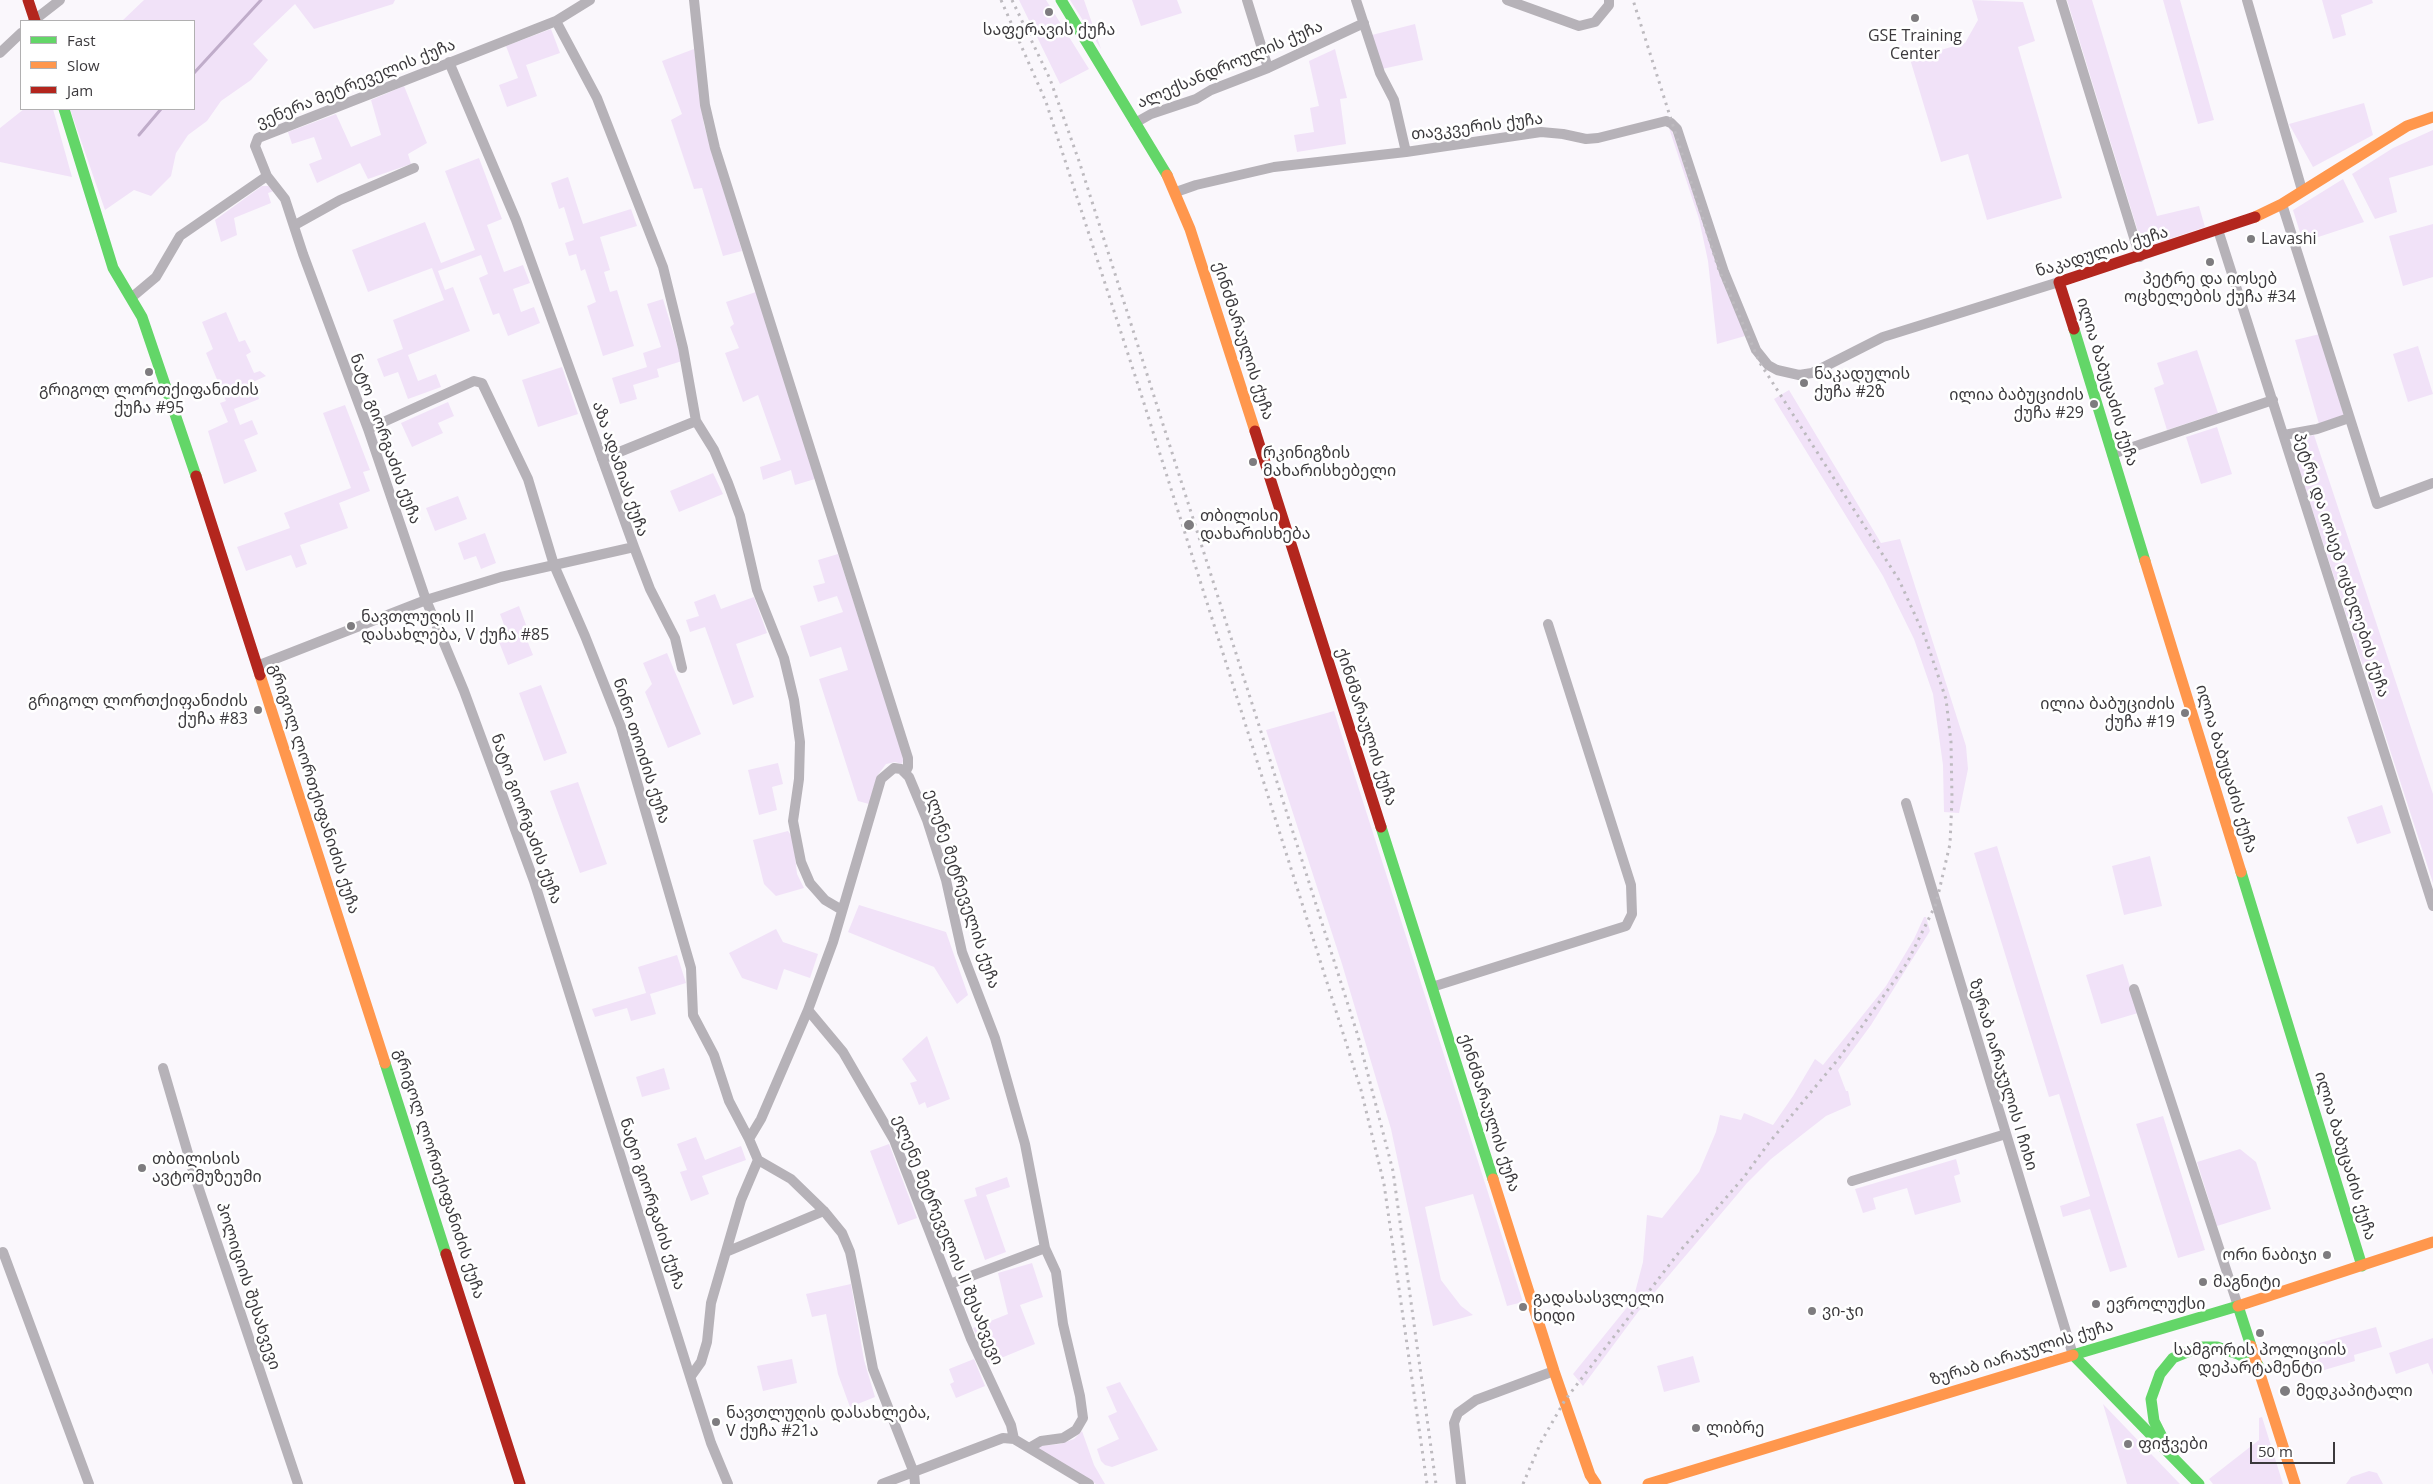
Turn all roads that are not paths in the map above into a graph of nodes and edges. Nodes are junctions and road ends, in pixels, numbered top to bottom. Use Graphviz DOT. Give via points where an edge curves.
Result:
graph roads {
  1 [pos="28,0"];
  2 [pos="60,0"];
  3 [pos="590,0"];
  4 [pos="694,0"];
  5 [pos="1060,0"];
  6 [pos="1247,0"];
  7 [pos="1356,0"];
  8 [pos="1507,0"];
  9 [pos="1609,0"];
  10 [pos="2061,0"];
  11 [pos="2247,0"];
  12 [pos="35,20"];
  13 [pos="36,20"];
  14 [pos="556,22"];
  15 [pos="1364,23"];
  16 [pos="20,34"];
  17 [pos="0,53"];
  18 [pos="449,62"];
  19 [pos="1268,68"];
  20 [pos="64,110"];
  21 [pos="2433,117"];
  22 [pos="1135,123"];
  23 [pos="1406,152"];
  24 [pos="414,168"];
  25 [pos="267,176"];
  26 [pos="2302,190"];
  27 [pos="1176,192"];
  28 [pos="2282,204"];
  29 [pos="295,224"];
  30 [pos="2219,232"];
  31 [pos="2140,257"];
  32 [pos="2059,282"];
  33 [pos="130,298"];
  34 [pos="1768,365"];
  35 [pos="2273,400"];
  36 [pos="2349,418"];
  37 [pos="696,421"];
  38 [pos="368,429"];
  39 [pos="2284,435"];
  40 [pos="2112,454"];
  41 [pos="602,459"];
  42 [pos="2433,483"];
  43 [pos="634,547"];
  44 [pos="554,565"];
  45 [pos="426,600"];
  46 [pos="1548,624"];
  47 [pos="257,666"];
  48 [pos="682,668"];
  49 [pos="906,773"];
  50 [pos="1906,803"];
  51 [pos="2433,906"];
  52 [pos="842,910"];
  53 [pos="1432,987"];
  54 [pos="2134,989"];
  55 [pos="808,1010"];
  56 [pos="163,1068"];
  57 [pos="2006,1134"];
  58 [pos="749,1139"];
  59 [pos="758,1160"];
  60 [pos="1852,1181"];
  61 [pos="824,1212"];
  62 [pos="2433,1242"];
  63 [pos="1045,1248"];
  64 [pos="3,1252"];
  65 [pos="726,1252"];
  66 [pos="2362,1266"];
  67 [pos="950,1284"];
  68 [pos="2238,1306"];
  69 [pos="2073,1355"];
  70 [pos="2258,1365"];
  71 [pos="1554,1371"];
  72 [pos="691,1376"];
  73 [pos="1014,1439"];
  74 [pos="1028,1448"];
  75 [pos="2170,1452"];
  76 [pos="914,1473"];
  77 [pos="89,1484"];
  78 [pos="298,1484"];
  79 [pos="520,1484"];
  80 [pos="728,1484"];
  81 [pos="882,1484"];
  82 [pos="915,1484"];
  83 [pos="1089,1484"];
  84 [pos="1461,1484"];
  85 [pos="1596,1484"];
  86 [pos="1648,1484"];
  87 [pos="2200,1484"];
  88 [pos="2295,1484"];
  1 -- 12 [label="main road"];
  2 -- 13 [label="street"];
  3 -- 14 [label="street, ვენერა მეტრეველის ქუჩა"];
  4 -- 49 [label="street" via="705,105 716,148 908,758"];
  5 -- 22 [label="main road, ქინძმარაულის ქუჩა"];
  6 -- 19 [label="street"];
  7 -- 15 [label="street"];
  8 -- 9 [label="street" via="1579,26 1595,22 1609,5"];
  10 -- 31 [label="street"];
  11 -- 26 [label="street"];
  14 -- 18 [label="street, ვენერა მეტრეველის ქუჩა"];
  14 -- 37 [label="street" via="597,98 663,267 683,348"];
  15 -- 19 [label="street, ალექსანდროულის ქუჩა"];
  15 -- 23 [label="street" via="1380,73 1394,100"];
  16 -- 17 [label="street"];
  18 -- 25 [label="street, ვენერა მეტრეველის ქუჩა" via="258,138 255,146"];
  18 -- 41 [label="street, აზა ადამიას ქუჩა" via="516,220"];
  19 -- 22 [label="street, ალექსანდროულის ქუჩა"];
  20 -- 33 [label="main road, გრიგოლ ლორთქიფანიძის ქუჩა" via="113,268"];
  21 -- 26 [label="main road, ნაკადულის ქუჩა" via="2401,130"];
  22 -- 27 [label="main road, ქინძმარაულის ქუჩა"];
  23 -- 27 [label="street, თავკვერის ქუჩა" via="1274,167"];
  23 -- 34 [label="street, თავკვერის ქუჩა" via="1541,132 1586,140 1666,121 1671,123 1684,149 1724,272 1756,350"];
  24 -- 29 [label="street" via="340,200"];
  25 -- 29 [label="street, ნატო გიორგაძის ქუჩა" via="286,199"];
  25 -- 33 [label="street" via="180,236 156,277"];
  26 -- 28 [label="main road, ნაკადულის ქუჩა"];
  27 -- 53 [label="main road, ქინძმარაულის ქუჩა"];
  28 -- 30 [label="main road, ნაკადულის ქუჩა"];
  28 -- 36 [label="street"];
  29 -- 38 [label="street, ნატო გიორგაძის ქუჩა" via="306,263"];
  30 -- 31 [label="main road, ნაკადულის ქუჩა"];
  30 -- 35 [label="street, პეტრე და იოსებ ოცხელების ქუჩა"];
  31 -- 32 [label="main road, ნაკადულის ქუჩა"];
  32 -- 34 [label="street, ნაკადულის ქუჩა" via="1883,337 1812,373 1788,374"];
  32 -- 40 [label="main road, ილია ბაბუცაძის ქუჩა"];
  33 -- 47 [label="main road, გრიგოლ ლორთქიფანიძის ქუჩა" via="142,317"];
  35 -- 39 [label="street, პეტრე და იოსებ ოცხელების ქუჩა"];
  35 -- 40 [label="street"];
  36 -- 39 [label="street" via="2317,429"];
  36 -- 42 [label="street" via="2377,504"];
  37 -- 41 [label="street"];
  37 -- 52 [label="street" via="714,450 740,516 756,590 784,658 794,700 800,742 793,821 801,862 810,883 825,900"];
  38 -- 44 [label="street, ნინო თოიძის ქუჩა" via="479,380 528,479"];
  38 -- 45 [label="street, ნატო გიორგაძის ქუჩა"];
  39 -- 51 [label="street, პეტრე და იოსებ ოცხელების ქუჩა"];
  40 -- 66 [label="main road, ილია ბაბუცაძის ქუჩა"];
  41 -- 43 [label="street, აზა ადამიას ქუჩა"];
  43 -- 44 [label="street, აზა ადამიას ქუჩა"];
  43 -- 48 [label="street" via="675,638"];
  44 -- 45 [label="street, აზა ადამიას ქუჩა"];
  44 -- 58 [label="street, ნინო თოიძის ქუჩა" via="586,636 620,727 691,968 693,1015 714,1055 729,1101"];
  45 -- 47 [label="street, აზა ადამიას ქუჩა"];
  45 -- 72 [label="street, ნატო გიორგაძის ქუჩა" via="464,691 534,881"];
  46 -- 53 [label="street" via="1631,885 1632,914 1626,926"];
  47 -- 79 [label="main road, გრიგოლ ლორთქიფანიძის ქუჩა"];
  49 -- 52 [label="street" via="894,768 882,779"];
  49 -- 63 [label="street, ელენე მეტრეველის ქუჩა" via="927,820 946,880 962,952 995,1038 1025,1144"];
  50 -- 57 [label="street, ზურაბ იარაჯულის I ჩიხი"];
  52 -- 55 [label="street"];
  53 -- 71 [label="main road, ქინძმარაულის ქუჩა"];
  54 -- 68 [label="street"];
  55 -- 58 [label="street" via="761,1119"];
  55 -- 67 [label="street, ელენე მეტრეველის II შესახვევი" via="843,1052 894,1140"];
  56 -- 78 [label="street, პოლიციის შესახვევი" via="194,1174"];
  57 -- 60 [label="street"];
  57 -- 69 [label="street, ზურაბ იარაჯულის I ჩიხი"];
  58 -- 59 [label="street, ნინო თოიძის ქუჩა"];
  59 -- 61 [label="street" via="791,1178"];
  59 -- 65 [label="street" via="741,1200"];
  61 -- 65 [label="street"];
  61 -- 76 [label="street" via="842,1233 850,1252 873,1370"];
  62 -- 66 [label="main road, ზურაბ იარაჯულის ქუჩა"];
  63 -- 67 [label="street"];
  63 -- 74 [label="street, ელენე მეტრეველის ქუჩა" via="1056,1272 1063,1324 1083,1418 1071,1434 1041,1441"];
  64 -- 77 [label="street"];
  65 -- 72 [label="street" via="710,1303 707,1342 701,1362"];
  66 -- 68 [label="main road, ზურაბ იარაჯულის ქუჩა"];
  67 -- 73 [label="street, ელენე მეტრეველის II შესახვევი"];
  68 -- 69 [label="main road, ზურაბ იარაჯულის ქუჩა"];
  68 -- 70 [label="main road"];
  69 -- 75 [label="main road"];
  69 -- 86 [label="main road, ზურაბ იარაჯულის ქუჩა"];
  70 -- 75 [label="main road" via="2228,1350 2208,1346 2181,1353 2166,1365 2156,1382 2151,1409"];
  70 -- 88 [label="main road"];
  71 -- 84 [label="street" via="1476,1400 1458,1413 1454,1423"];
  71 -- 85 [label="main road, ქინძმარაულის ქუჩა"];
  72 -- 80 [label="street, ნატო გიორგაძის ქუჩა" via="711,1443"];
  73 -- 74 [label="street"];
  73 -- 76 [label="street" via="1003,1438"];
  74 -- 83 [label="street"];
  75 -- 87 [label="main road"];
  76 -- 81 [label="street"];
  76 -- 82 [label="street"];
}
